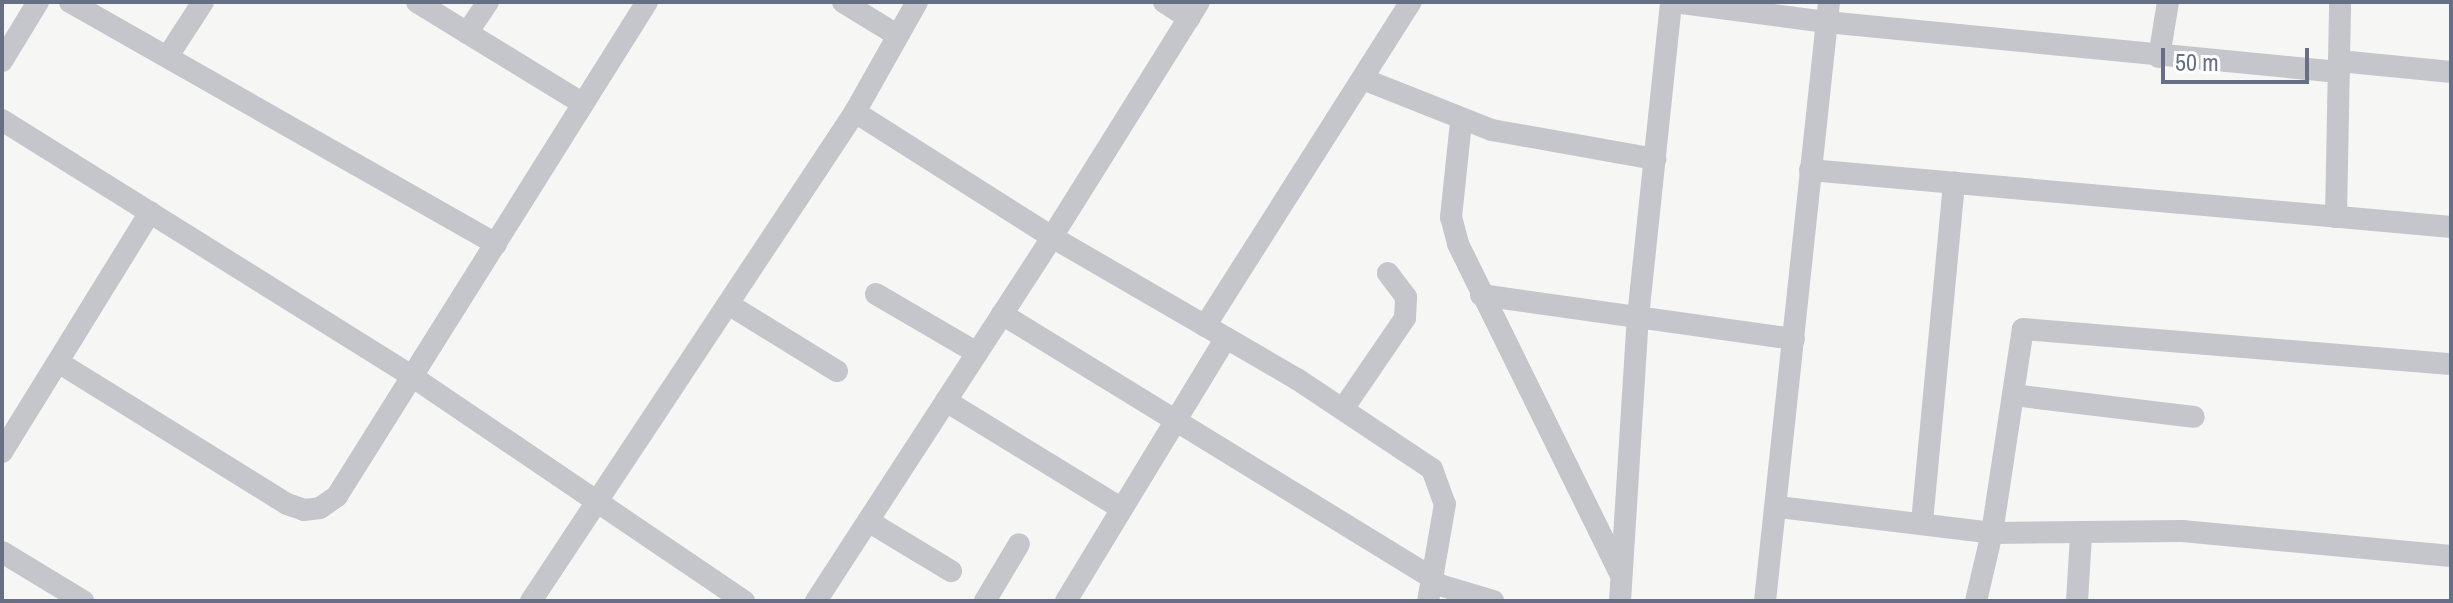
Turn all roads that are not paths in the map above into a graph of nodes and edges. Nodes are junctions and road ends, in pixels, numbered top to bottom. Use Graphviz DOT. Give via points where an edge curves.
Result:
graph roads {
  1 [pos="38,2"];
  2 [pos="70,2"];
  3 [pos="203,2"];
  4 [pos="417,2"];
  5 [pos="488,2"];
  6 [pos="647,2"];
  7 [pos="843,2"];
  8 [pos="917,2"];
  9 [pos="1164,2"];
  10 [pos="1411,2"];
  11 [pos="1672,2"];
  12 [pos="2168,2"];
  13 [pos="2340,2"];
  14 [pos="1194,10"];
  15 [pos="1828,12"];
  16 [pos="467,33"];
  17 [pos="897,35"];
  18 [pos="168,56"];
  19 [pos="2159,57"];
  20 [pos="2,60"];
  21 [pos="2339,67"];
  22 [pos="2451,72"];
  23 [pos="1363,79"];
  24 [pos="582,103"];
  25 [pos="855,112"];
  26 [pos="2,120"];
  27 [pos="1461,122"];
  28 [pos="1655,159"];
  29 [pos="1810,170"];
  30 [pos="1954,183"];
  31 [pos="150,212"];
  32 [pos="2336,217"];
  33 [pos="2451,227"];
  34 [pos="1052,237"];
  35 [pos="496,244"];
  36 [pos="1388,273"];
  37 [pos="876,294"];
  38 [pos="1481,295"];
  39 [pos="728,304"];
  40 [pos="1002,314"];
  41 [pos="1638,317"];
  42 [pos="1205,326"];
  43 [pos="1226,338"];
  44 [pos="1794,339"];
  45 [pos="977,353"];
  46 [pos="58,362"];
  47 [pos="2451,364"];
  48 [pos="837,371"];
  49 [pos="413,377"];
  50 [pos="2013,395"];
  51 [pos="946,401"];
  52 [pos="1343,409"];
  53 [pos="2194,417"];
  54 [pos="1177,422"];
  55 [pos="2,452"];
  56 [pos="595,505"];
  57 [pos="1778,507"];
  58 [pos="1122,509"];
  59 [pos="868,521"];
  60 [pos="1922,522"];
  61 [pos="1992,533"];
  62 [pos="2081,536"];
  63 [pos="1019,544"];
  64 [pos="2,552"];
  65 [pos="2451,556"];
  66 [pos="951,571"];
  67 [pos="1622,576"];
  68 [pos="1432,588"];
  69 [pos="729,597"];
  70 [pos="83,601"];
  71 [pos="531,601"];
  72 [pos="816,601"];
  73 [pos="985,601"];
  74 [pos="1066,601"];
  75 [pos="1493,601"];
  76 [pos="1620,601"];
  77 [pos="1765,601"];
  78 [pos="1976,601"];
  79 [pos="2077,601"];
  1 -- 20 [label="street"];
  2 -- 18 [label="street"];
  3 -- 18 [label="street"];
  4 -- 16 [label="street"];
  5 -- 16 [label="street"];
  6 -- 24 [label="street"];
  7 -- 17 [label="street"];
  8 -- 17 [label="street"];
  9 -- 14 [label="street"];
  10 -- 23 [label="street"];
  11 -- 15 [label="street"];
  11 -- 28 [label="street"];
  12 -- 19 [label="street"];
  13 -- 21 [label="street"];
  14 -- 34 [label="street"];
  15 -- 19 [label="street"];
  15 -- 29 [label="street"];
  16 -- 24 [label="street"];
  17 -- 25 [label="street"];
  18 -- 35 [label="street"];
  19 -- 21 [label="street"];
  21 -- 22 [label="street"];
  21 -- 32 [label="street"];
  23 -- 27 [label="street"];
  23 -- 42 [label="street"];
  24 -- 35 [label="street"];
  25 -- 34 [label="street"];
  25 -- 39 [label="street"];
  26 -- 31 [label="street"];
  27 -- 28 [label="street" via="1561,146"];
  27 -- 38 [label="street" via="1451,217"];
  28 -- 41 [label="street"];
  29 -- 30 [label="street"];
  29 -- 44 [label="street"];
  30 -- 32 [label="street"];
  30 -- 60 [label="street"];
  31 -- 46 [label="street"];
  31 -- 49 [label="street"];
  32 -- 33 [label="street"];
  34 -- 40 [label="street"];
  34 -- 42 [label="street"];
  35 -- 49 [label="street"];
  36 -- 52 [label="street" via="1406,297 1405,318"];
  37 -- 45 [label="street"];
  38 -- 41 [label="street"];
  38 -- 67 [label="street"];
  39 -- 48 [label="street"];
  39 -- 56 [label="street"];
  40 -- 45 [label="street"];
  40 -- 54 [label="street"];
  41 -- 44 [label="street"];
  41 -- 67 [label="street"];
  42 -- 43 [label="street"];
  43 -- 52 [label="street"];
  43 -- 54 [label="street"];
  44 -- 57 [label="street"];
  45 -- 51 [label="street"];
  46 -- 49 [label="street" via="304,510 320,508 337,496"];
  46 -- 55 [label="street"];
  47 -- 50 [label="street" via="2023,329"];
  49 -- 56 [label="street"];
  50 -- 53 [label="street"];
  50 -- 61 [label="street"];
  51 -- 58 [label="street"];
  51 -- 59 [label="street"];
  52 -- 68 [label="street" via="1432,469 1445,504"];
  54 -- 58 [label="street"];
  54 -- 68 [label="street"];
  56 -- 69 [label="street"];
  56 -- 71 [label="street"];
  57 -- 60 [label="street"];
  57 -- 77 [label="street"];
  58 -- 74 [label="street"];
  59 -- 66 [label="street"];
  59 -- 72 [label="street"];
  60 -- 61 [label="street"];
  61 -- 62 [label="street"];
  61 -- 78 [label="street"];
  62 -- 65 [label="street" via="2182,531"];
  62 -- 79 [label="street"];
  63 -- 73 [label="street"];
  64 -- 70 [label="street"];
  67 -- 76 [label="street"];
  68 -- 75 [label="street"];
}
